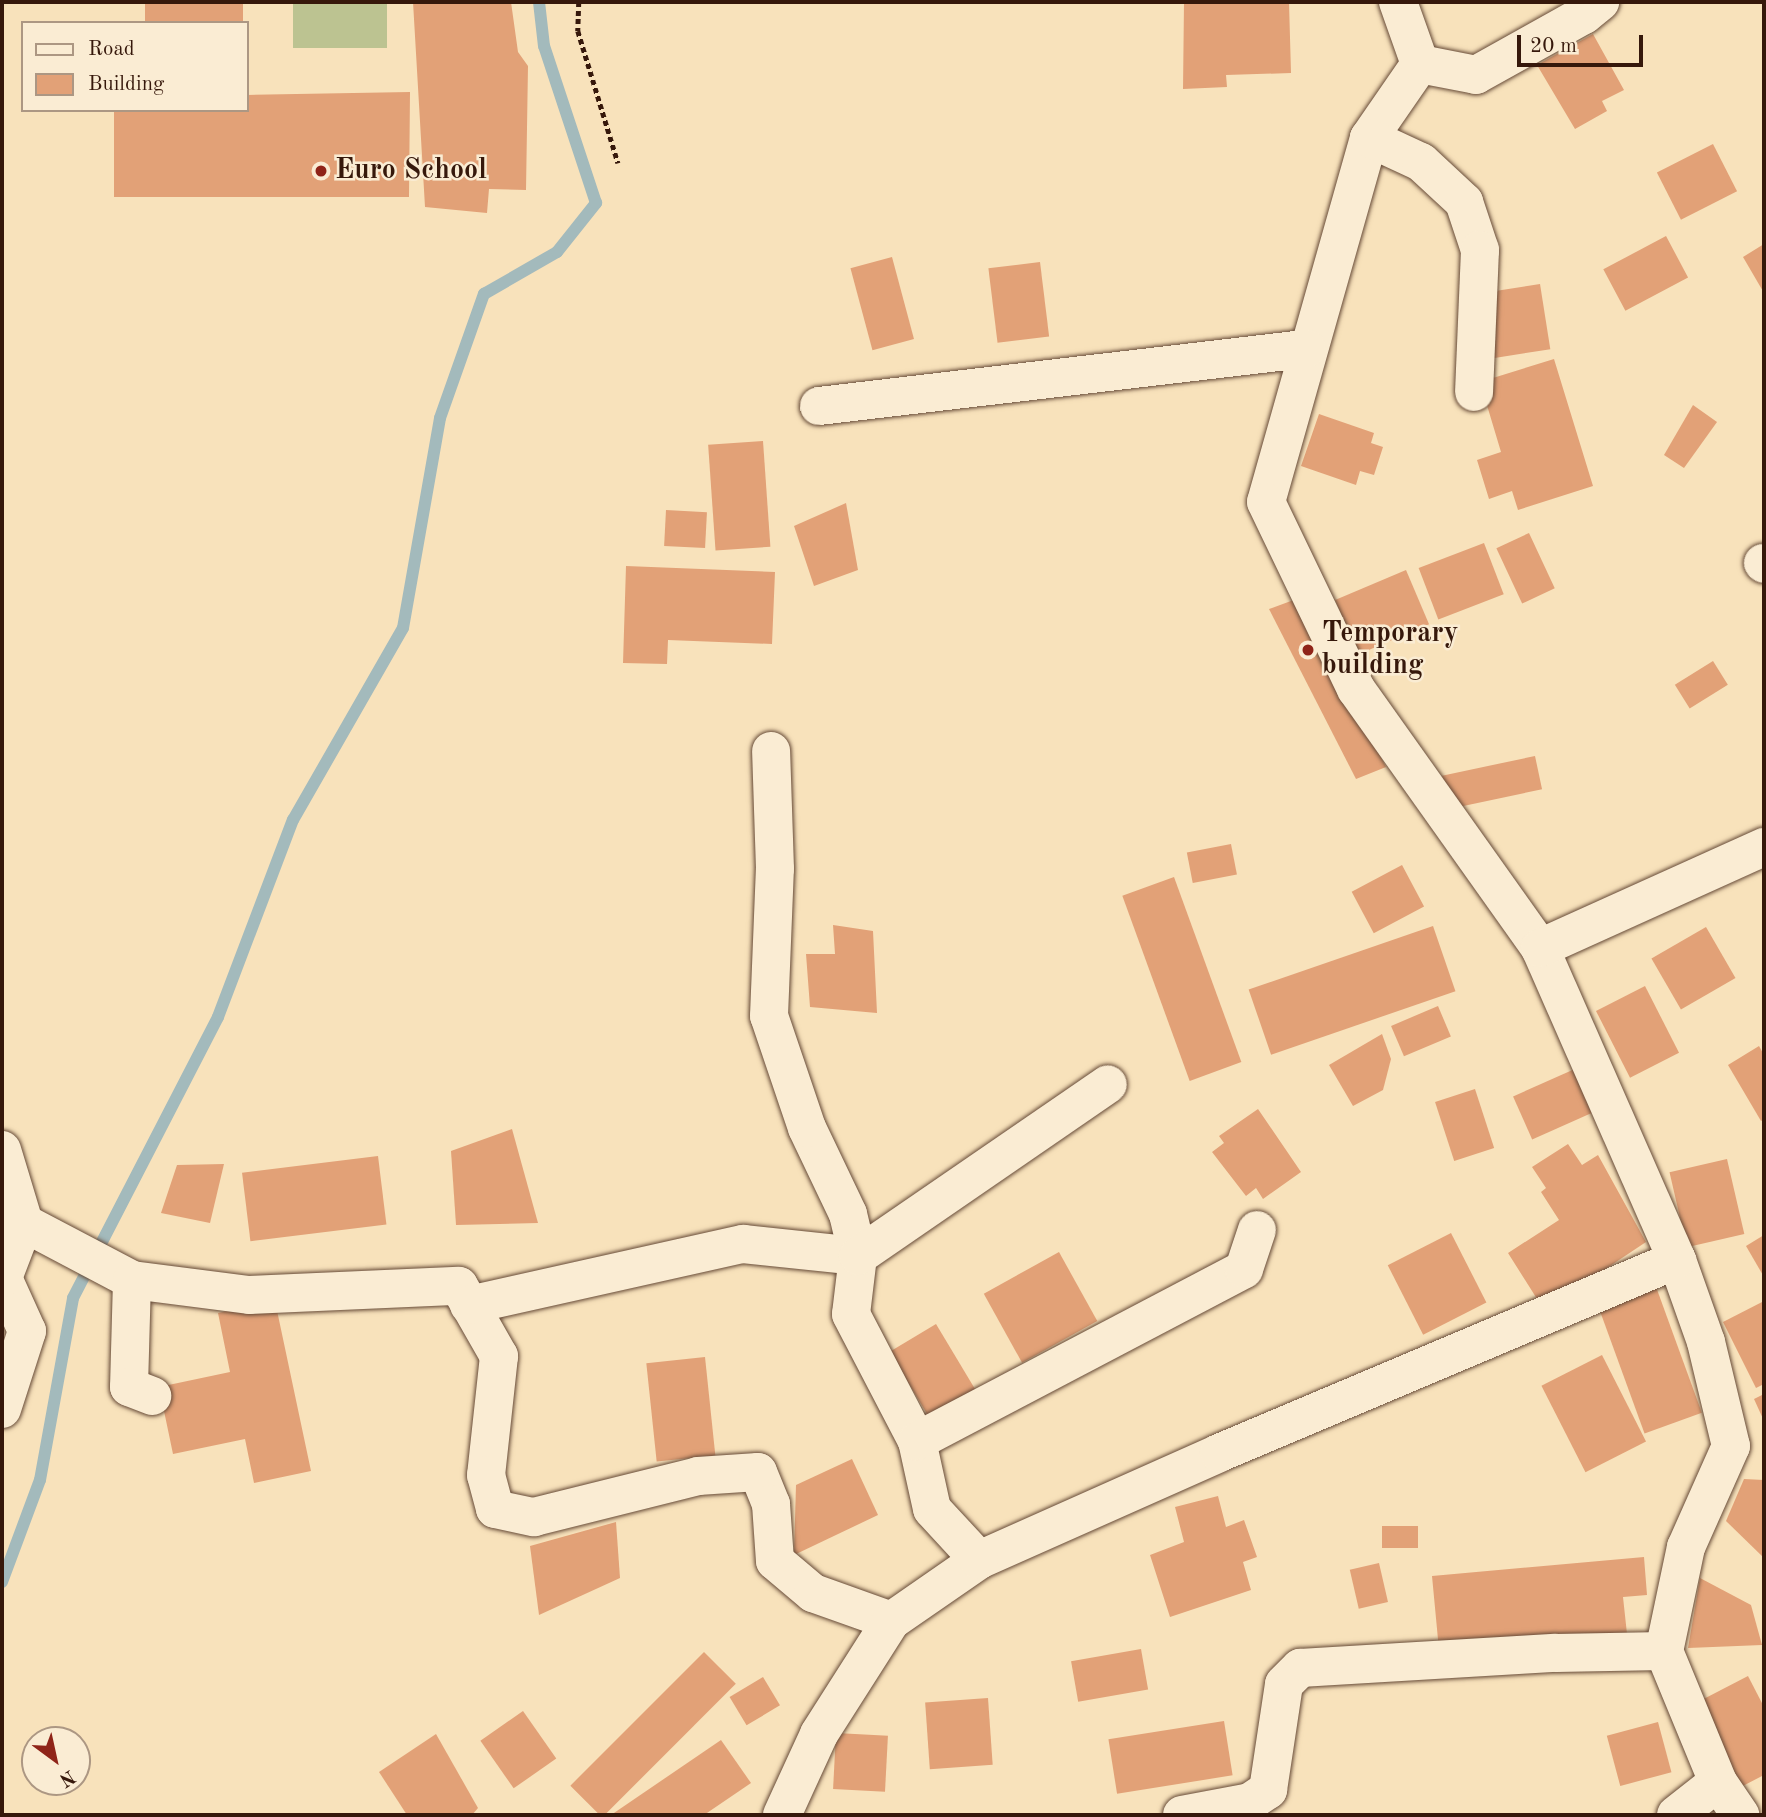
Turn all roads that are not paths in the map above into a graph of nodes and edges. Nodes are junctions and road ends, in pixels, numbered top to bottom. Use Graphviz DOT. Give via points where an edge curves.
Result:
graph roads {
  1 [pos="1398,2"];
  2 [pos="1600,2"];
  3 [pos="1420,64"];
  4 [pos="1369,138"];
  5 [pos="1307,349"];
  6 [pos="1474,392"];
  7 [pos="819,406"];
  8 [pos="771,751"];
  9 [pos="1764,847"];
  10 [pos="1540,948"];
  11 [pos="1108,1084"];
  12 [pos="2,1150"];
  13 [pos="24,1223"];
  14 [pos="1257,1230"];
  15 [pos="858,1256"];
  16 [pos="1677,1260"];
  17 [pos="125,1276"];
  18 [pos="469,1305"];
  19 [pos="152,1396"];
  20 [pos="2,1409"];
  21 [pos="917,1441"];
  22 [pos="1748,1449"];
  23 [pos="979,1560"];
  24 [pos="891,1621"];
  25 [pos="1664,1651"];
  26 [pos="1718,1782"];
  27 [pos="1268,1802"];
  28 [pos="782,1815"];
  29 [pos="1182,1815"];
  30 [pos="1676,1815"];
  31 [pos="1740,1815"];
  1 -- 3 [label="street"];
  2 -- 3 [label="street" via="1476,75"];
  3 -- 4 [label="street"];
  4 -- 5 [label="street"];
  4 -- 6 [label="street" via="1421,162 1464,202 1480,250"];
  5 -- 7 [label="street"];
  5 -- 10 [label="street" via="1266,502 1356,689"];
  8 -- 15 [label="street" via="775,869 769,1016 807,1128 848,1214"];
  9 -- 10 [label="street"];
  10 -- 16 [label="street"];
  11 -- 15 [label="street"];
  12 -- 13 [label="street"];
  13 -- 17 [label="street"];
  13 -- 20 [label="street" via="4,1278 27,1331"];
  14 -- 21 [label="street" via="1244,1269"];
  15 -- 18 [label="street" via="743,1244"];
  15 -- 21 [label="street" via="851,1314"];
  16 -- 22 [label="street"];
  16 -- 23 [label="street" via="1219,1453"];
  17 -- 18 [label="street" via="249,1295 459,1286"];
  17 -- 19 [label="street" via="129,1387"];
  18 -- 24 [label="street" via="499,1356 486,1475 495,1509 534,1517 698,1476 758,1472 771,1504 775,1561 813,1592"];
  21 -- 23 [label="street" via="932,1509"];
  22 -- 25 [label="street" via="1686,1547"];
  23 -- 24 [label="street"];
  24 -- 28 [label="street" via="819,1734"];
  25 -- 26 [label="street"];
  25 -- 27 [label="street" via="1300,1668 1284,1685"];
  26 -- 30 [label="street"];
  26 -- 31 [label="street"];
  27 -- 29 [label="street"];
}
